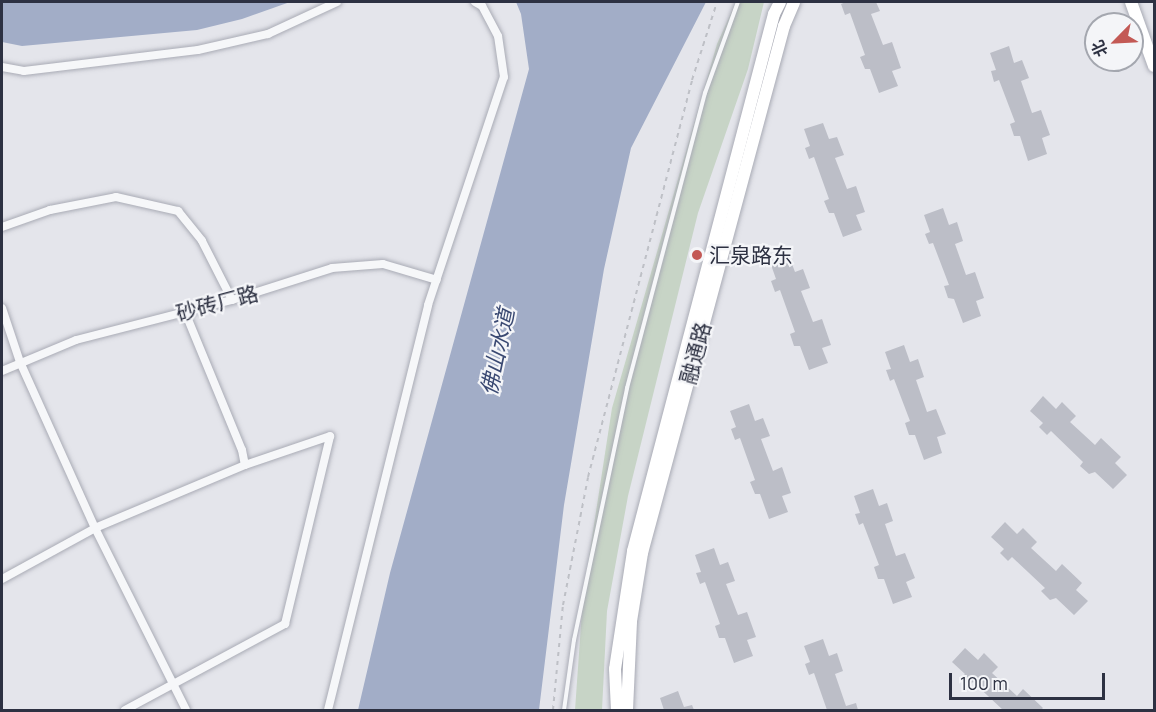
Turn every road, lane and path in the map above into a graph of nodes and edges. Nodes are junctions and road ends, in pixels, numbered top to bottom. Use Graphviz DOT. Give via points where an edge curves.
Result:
graph roads {
  1 [pos="337,2"];
  2 [pos="475,2"];
  3 [pos="717,2"];
  4 [pos="738,2"];
  5 [pos="780,2"];
  6 [pos="794,2"];
  7 [pos="1131,2"];
  8 [pos="1155,66"];
  9 [pos="2,67"];
  10 [pos="2,227"];
  11 [pos="437,280"];
  12 [pos="232,300"];
  13 [pos="2,308"];
  14 [pos="185,312"];
  15 [pos="20,362"];
  16 [pos="2,371"];
  17 [pos="245,465"];
  18 [pos="95,528"];
  19 [pos="2,579"];
  20 [pos="174,684"];
  21 [pos="125,711"];
  22 [pos="186,711"];
  23 [pos="328,711"];
  24 [pos="553,711"];
  25 [pos="564,711"];
  26 [pos="617,711"];
  27 [pos="627,711"];
  1 -- 9 [label="street" via="268,34 198,50 24,71"];
  2 -- 11 [label="street" via="482,6 498,36 504,77"];
  3 -- 24 [label="path" via="680,125 588,477 563,605"];
  4 -- 25 [label="lane" via="705,93 627,388 574,640"];
  5 -- 26 [label="main road, 融通路" via="633,551 615,669"];
  6 -- 27 [label="main road, 融通路" via="784,26 642,553 630,632"];
  7 -- 8 [label="main road"];
  10 -- 12 [label="street" via="50,210 116,197 178,211 201,241"];
  11 -- 12 [label="street, 砂砖厂路" via="383,264 332,268"];
  11 -- 23 [label="street"];
  12 -- 14 [label="street, 砂砖厂路"];
  13 -- 15 [label="street"];
  14 -- 15 [label="street, 砂砖厂路" via="76,340"];
  14 -- 17 [label="street" via="243,450"];
  15 -- 16 [label="street, 砂砖厂路"];
  15 -- 18 [label="street"];
  17 -- 18 [label="street"];
  17 -- 20 [label="street" via="330,436 285,624"];
  18 -- 19 [label="street"];
  18 -- 20 [label="street"];
  20 -- 21 [label="street"];
  20 -- 22 [label="street"];
}
